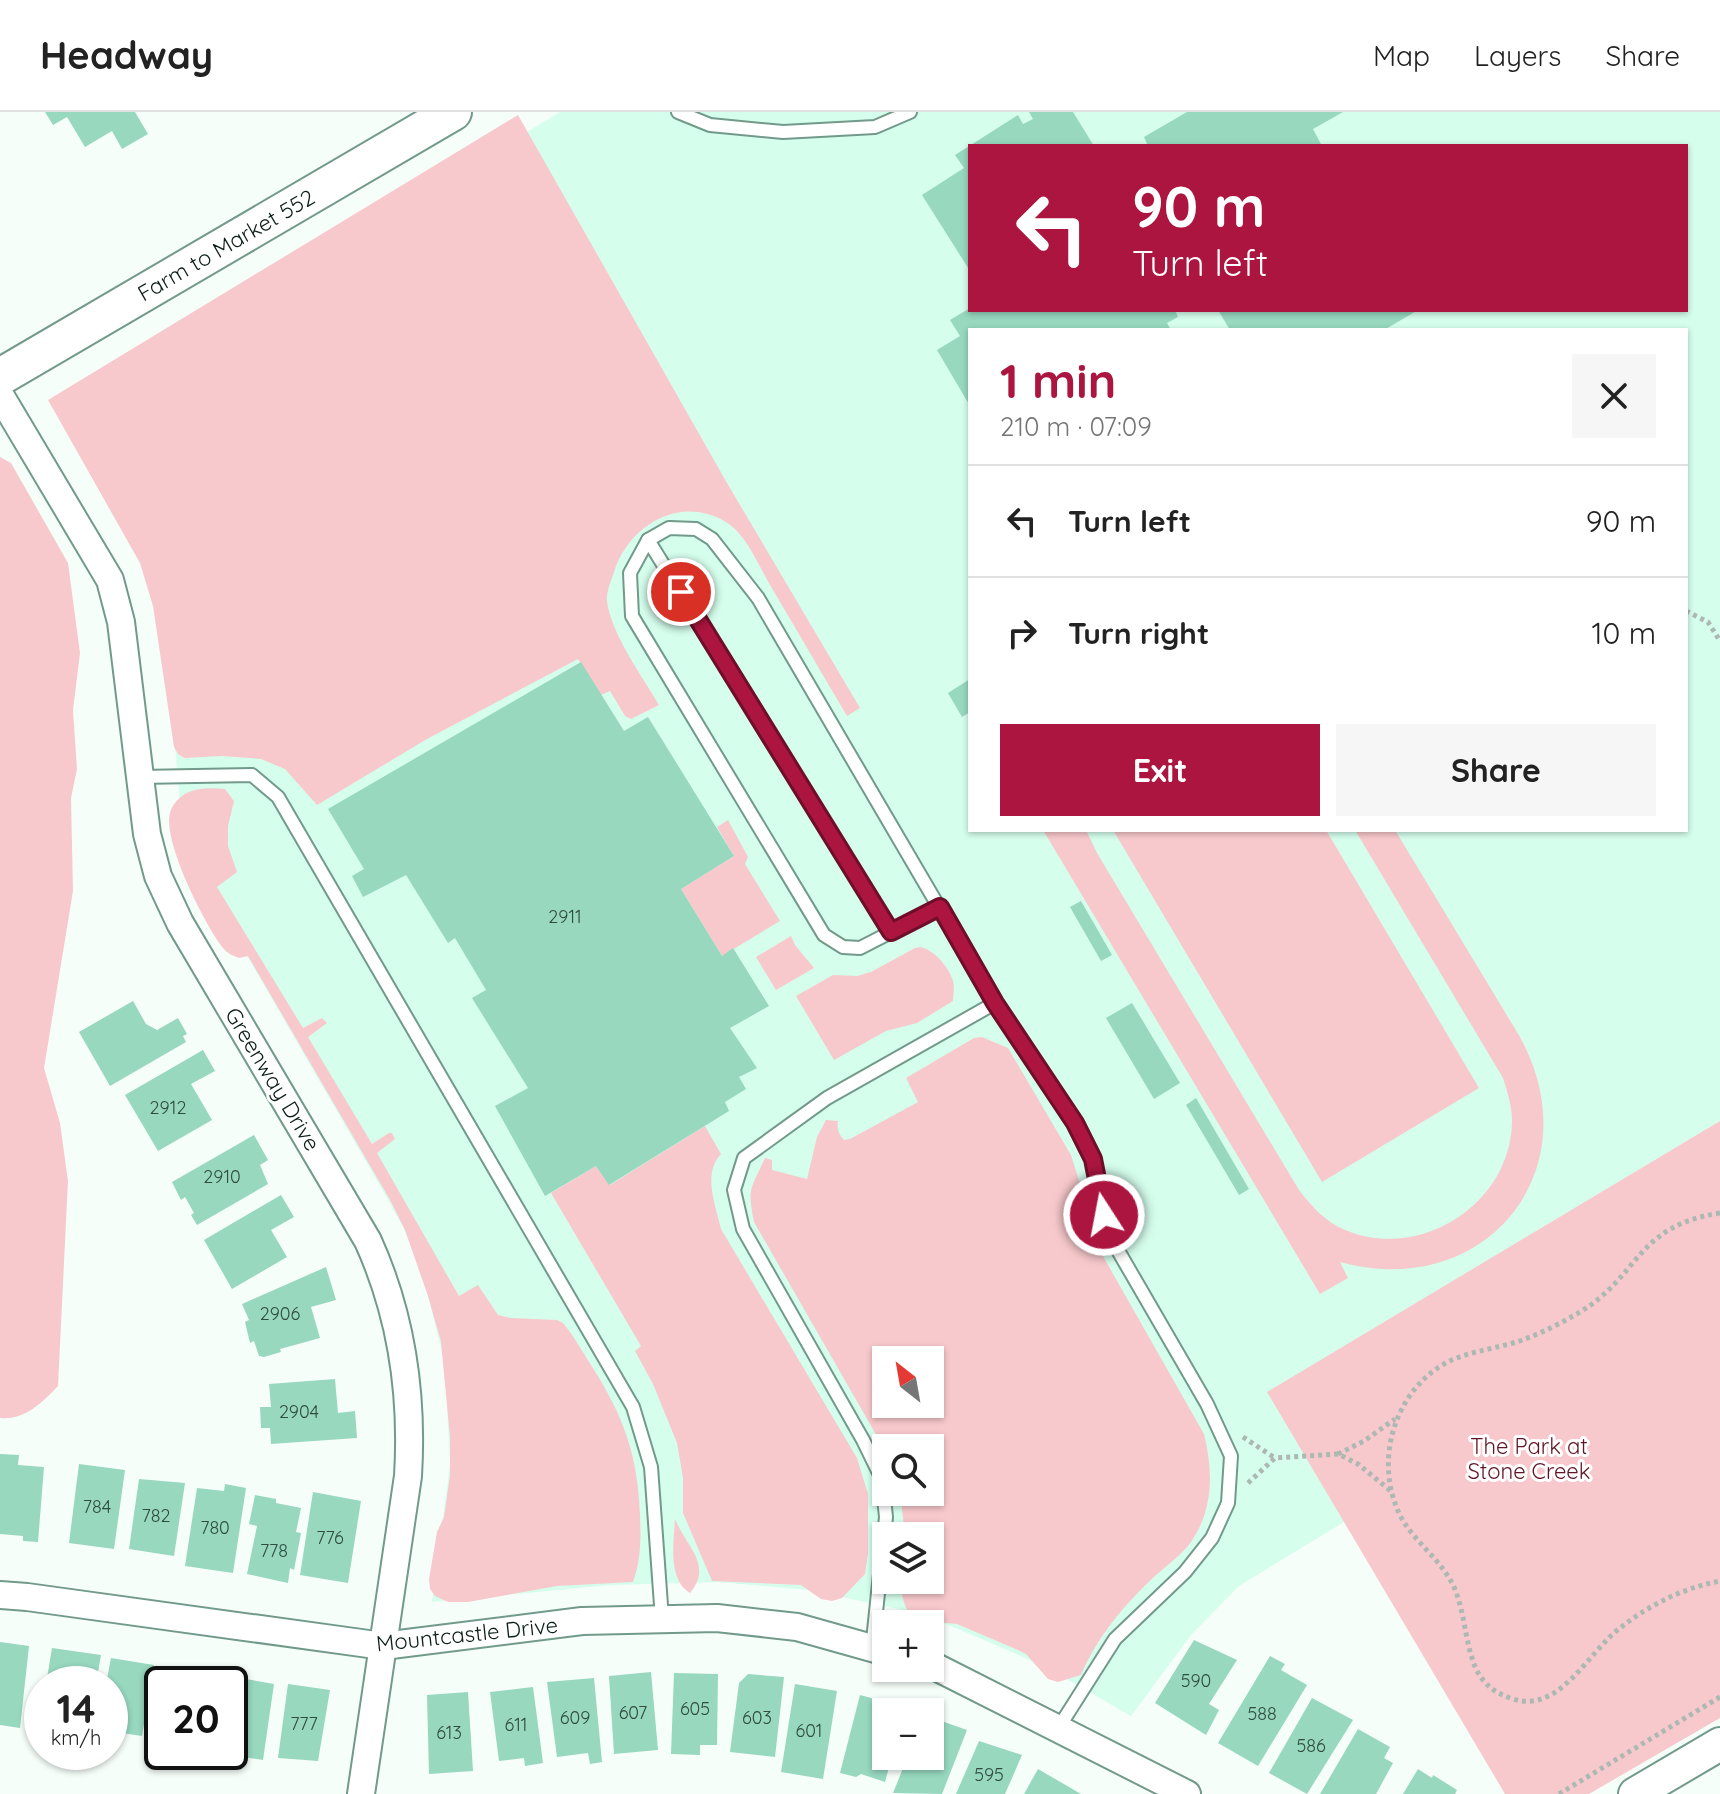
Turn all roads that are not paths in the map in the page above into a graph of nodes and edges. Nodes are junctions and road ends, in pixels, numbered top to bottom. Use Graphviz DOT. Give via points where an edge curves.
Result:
graph roads {
  1 [pos="453,112"];
  2 [pos="678,112"];
  3 [pos="910,112"];
  4 [pos="0,377"];
  5 [pos="0,395"];
  6 [pos="648,540"];
  7 [pos="139,777"];
  8 [pos="940,907"];
  9 [pos="891,932"];
  10 [pos="995,1003"];
  11 [pos="0,1595"];
  12 [pos="881,1610"];
  13 [pos="662,1619"];
  14 [pos="383,1646"];
  15 [pos="872,1649"];
  16 [pos="944,1671"];
  17 [pos="1059,1727"];
  18 [pos="1720,1744"];
  19 [pos="361,1794"];
  20 [pos="1187,1794"];
  21 [pos="1635,1794"];
  1 -- 4 [label="main road, Farm to Market 552"];
  2 -- 3 [label="lane" via="710,125 783,132 875,127"];
  5 -- 7 [label="street, Greenway Drive" via="110,580 121,622"];
  6 -- 8 [label="lane" via="669,528 696,529 712,539 740,574"];
  6 -- 9 [label="lane"];
  6 -- 9 [label="lane" via="630,573 632,616 824,935 843,947 860,948"];
  7 -- 13 [label="lane" via="252,775 278,797 633,1407 651,1467"];
  7 -- 14 [label="street, Greenway Drive" via="147,834 168,900 368,1241 397,1321 408,1379 410,1446"];
  8 -- 9 [label="lane"];
  8 -- 10 [label="lane"];
  10 -- 12 [label="lane" via="827,1098 744,1158 734,1190 743,1229 882,1479 886,1517"];
  10 -- 17 [label="lane" via="1075,1123 1093,1159 1116,1247 1207,1404 1231,1456 1228,1503 1212,1538 1185,1572 1115,1639"];
  11 -- 14 [label="street, Mountcastle Drive"];
  13 -- 14 [label="street, Mountcastle Drive" via="582,1621"];
  13 -- 15 [label="street, Mountcastle Drive" via="717,1618 797,1627"];
  14 -- 19 [label="street, Greenway Drive"];
  16 -- 17 [label="street"];
  17 -- 20 [label="street"];
  18 -- 21 [label="street"];
}
